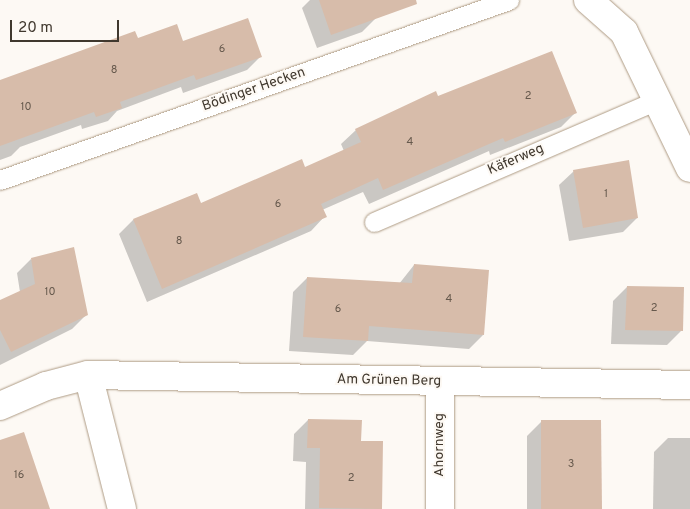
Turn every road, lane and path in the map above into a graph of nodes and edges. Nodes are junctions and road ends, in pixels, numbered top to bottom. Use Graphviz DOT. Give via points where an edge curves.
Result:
graph roads {
  1 [pos="509,0"];
  2 [pos="588,0"];
  3 [pos="659,99"];
  4 [pos="690,168"];
  5 [pos="0,180"];
  6 [pos="374,222"];
  7 [pos="88,375"];
  8 [pos="440,382"];
  9 [pos="690,385"];
  10 [pos="0,406"];
  11 [pos="122,509"];
  12 [pos="440,509"];
  1 -- 5 [label="lane, Bödinger Hecken"];
  2 -- 3 [label="street" via="624,32"];
  3 -- 4 [label="street"];
  3 -- 6 [label="lane, Käferweg"];
  7 -- 8 [label="street, Am Grünen Berg"];
  7 -- 10 [label="street, Am Grünen Berg" via="46,386"];
  7 -- 11 [label="street"];
  8 -- 9 [label="street, Am Grünen Berg"];
  8 -- 12 [label="street, Ahornweg"];
}
